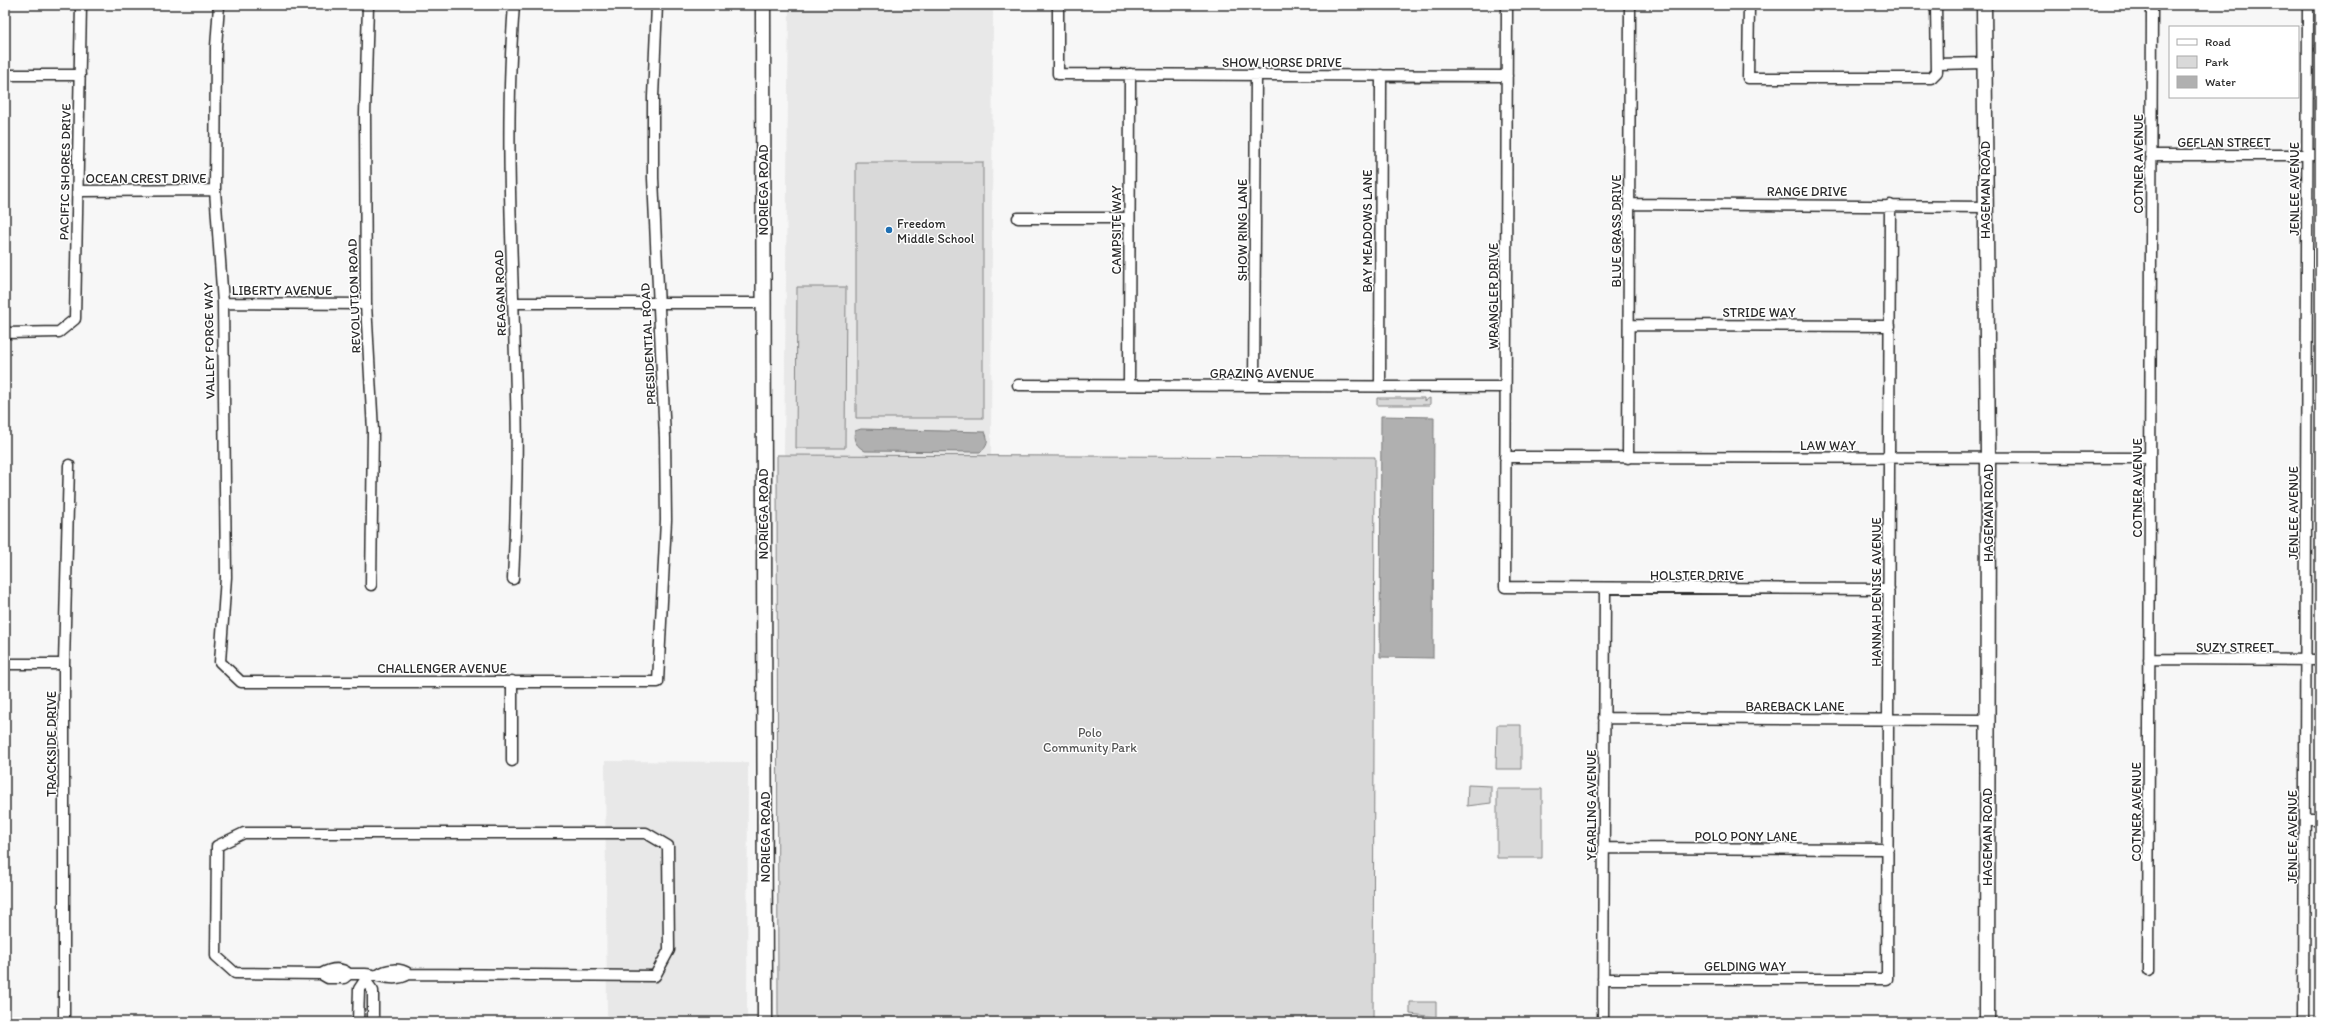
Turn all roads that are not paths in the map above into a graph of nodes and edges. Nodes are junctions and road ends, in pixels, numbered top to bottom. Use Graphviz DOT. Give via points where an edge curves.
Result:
graph roads {
  1 [pos="81,5"];
  2 [pos="219,5"];
  3 [pos="368,5"];
  4 [pos="514,5"];
  5 [pos="657,5"];
  6 [pos="763,5"];
  7 [pos="1058,5"];
  8 [pos="1507,5"];
  9 [pos="1630,5"];
  10 [pos="1749,5"];
  11 [pos="1936,5"];
  12 [pos="1984,5"];
  13 [pos="2152,5"];
  14 [pos="2308,5"];
  15 [pos="1984,63"];
  16 [pos="1937,64"];
  17 [pos="1130,74"];
  18 [pos="1256,74"];
  19 [pos="5,75"];
  20 [pos="80,75"];
  21 [pos="1381,75"];
  22 [pos="1506,76"];
  23 [pos="2151,155"];
  24 [pos="2308,155"];
  25 [pos="2320,155"];
  26 [pos="215,190"];
  27 [pos="78,191"];
  28 [pos="1629,204"];
  29 [pos="1890,205"];
  30 [pos="1985,207"];
  31 [pos="1018,218"];
  32 [pos="1129,218"];
  33 [pos="513,302"];
  34 [pos="223,303"];
  35 [pos="658,303"];
  36 [pos="763,303"];
  37 [pos="366,304"];
  38 [pos="1629,325"];
  39 [pos="1890,326"];
  40 [pos="5,333"];
  41 [pos="1018,385"];
  42 [pos="1129,385"];
  43 [pos="1254,386"];
  44 [pos="1380,386"];
  45 [pos="1505,387"];
  46 [pos="1505,457"];
  47 [pos="1988,457"];
  48 [pos="1628,458"];
  49 [pos="2150,458"];
  50 [pos="1889,459"];
  51 [pos="69,465"];
  52 [pos="513,579"];
  53 [pos="371,585"];
  54 [pos="1505,587"];
  55 [pos="1604,588"];
  56 [pos="1889,589"];
  57 [pos="2149,659"];
  58 [pos="2306,660"];
  59 [pos="2320,660"];
  60 [pos="5,664"];
  61 [pos="64,664"];
  62 [pos="230,672"];
  63 [pos="512,681"];
  64 [pos="658,682"];
  65 [pos="1604,718"];
  66 [pos="1888,719"];
  67 [pos="1987,720"];
  68 [pos="512,761"];
  69 [pos="2305,819"];
  70 [pos="2320,819"];
  71 [pos="1604,848"];
  72 [pos="1888,849"];
  73 [pos="2148,971"];
  74 [pos="365,977"];
  75 [pos="1603,979"];
  76 [pos="1887,980"];
  77 [pos="64,1022"];
  78 [pos="358,1022"];
  79 [pos="373,1022"];
  80 [pos="765,1022"];
  81 [pos="1603,1022"];
  82 [pos="1987,1022"];
  83 [pos="2304,1022"];
  1 -- 20 [label="street, PACIFIC SHORES DRIVE"];
  2 -- 26 [label="street, VALLEY FORGE WAY" via="216,47"];
  3 -- 37 [label="street, REVOLUTION ROAD" via="365,115"];
  4 -- 33 [label="street, REAGAN ROAD" via="509,99"];
  5 -- 35 [label="street, PRESIDENTIAL ROAD" via="653,178"];
  6 -- 36 [label="main road, NORIEGA ROAD"];
  7 -- 17 [label="street, SHOW HORSE DRIVE" via="1058,74"];
  8 -- 22 [label="street, WRANGLER DRIVE"];
  9 -- 28 [label="street, BLUE GRASS DRIVE"];
  10 -- 16 [label="street" via="1748,78 1930,78 1937,72"];
  11 -- 16 [label="street"];
  12 -- 15 [label="main road, HAGEMAN ROAD"];
  13 -- 23 [label="street, COTNER AVENUE"];
  14 -- 24 [label="street, JENLEE AVENUE"];
  15 -- 16 [label="street"];
  15 -- 30 [label="main road, HAGEMAN ROAD"];
  17 -- 18 [label="street, SHOW HORSE DRIVE"];
  17 -- 32 [label="street, CAMPSITE WAY"];
  18 -- 21 [label="street, SHOW HORSE DRIVE"];
  18 -- 43 [label="street, SHOW RING LANE"];
  19 -- 20 [label="street"];
  20 -- 27 [label="street, PACIFIC SHORES DRIVE"];
  21 -- 22 [label="street, SHOW HORSE DRIVE"];
  21 -- 44 [label="street, BAY MEADOWS LANE"];
  22 -- 45 [label="street, WRANGLER DRIVE"];
  23 -- 24 [label="street, GEFLAN STREET"];
  23 -- 49 [label="street, COTNER AVENUE"];
  24 -- 25 [label="street, GEFLAN STREET"];
  24 -- 58 [label="street, JENLEE AVENUE"];
  26 -- 27 [label="street, OCEAN CREST DRIVE"];
  26 -- 34 [label="street, VALLEY FORGE WAY"];
  27 -- 40 [label="street, PACIFIC SHORES DRIVE" via="75,319 59,332"];
  28 -- 29 [label="street, RANGE DRIVE"];
  28 -- 38 [label="street, BLUE GRASS DRIVE"];
  29 -- 30 [label="street, RANGE DRIVE"];
  29 -- 39 [label="street, HANNAH DENISE AVENUE"];
  30 -- 47 [label="main road, HAGEMAN ROAD"];
  31 -- 32 [label="street"];
  32 -- 42 [label="street, CAMPSITE WAY"];
  33 -- 35 [label="street"];
  33 -- 52 [label="street, REAGAN ROAD" via="516,397"];
  34 -- 37 [label="street, LIBERTY AVENUE"];
  34 -- 62 [label="street, VALLEY FORGE WAY" via="226,577 220,662"];
  35 -- 36 [label="street"];
  35 -- 64 [label="street, PRESIDENTIAL ROAD" via="665,438 666,520"];
  36 -- 80 [label="main road, NORIEGA ROAD"];
  37 -- 53 [label="street, REVOLUTION ROAD" via="373,431"];
  38 -- 39 [label="street, STRIDE WAY"];
  38 -- 48 [label="street, BLUE GRASS DRIVE"];
  39 -- 50 [label="street, HANNAH DENISE AVENUE"];
  41 -- 42 [label="street, GRAZING AVENUE"];
  42 -- 43 [label="street, GRAZING AVENUE"];
  43 -- 44 [label="street, GRAZING AVENUE"];
  44 -- 45 [label="street, GRAZING AVENUE"];
  45 -- 46 [label="street, WRANGLER DRIVE"];
  46 -- 48 [label="street, LAW WAY"];
  46 -- 54 [label="street, WRANGLER DRIVE"];
  47 -- 49 [label="street, LAW WAY"];
  47 -- 50 [label="street, LAW WAY"];
  47 -- 67 [label="main road, HAGEMAN ROAD"];
  48 -- 50 [label="street, LAW WAY"];
  49 -- 57 [label="street, COTNER AVENUE"];
  50 -- 56 [label="street, HANNAH DENISE AVENUE"];
  51 -- 61 [label="street, TRACKSIDE DRIVE"];
  54 -- 55 [label="street, HOLSTER DRIVE"];
  55 -- 56 [label="street, HOLSTER DRIVE"];
  55 -- 65 [label="street, YEARLING AVENUE"];
  56 -- 66 [label="street, HANNAH DENISE AVENUE"];
  57 -- 58 [label="street, SUZY STREET"];
  57 -- 73 [label="street, COTNER AVENUE"];
  58 -- 59 [label="street, SUZY STREET"];
  58 -- 69 [label="street, JENLEE AVENUE"];
  60 -- 61 [label="street"];
  61 -- 77 [label="street, TRACKSIDE DRIVE"];
  62 -- 63 [label="street, CHALLENGER AVENUE" via="241,682"];
  63 -- 64 [label="street, CHALLENGER AVENUE"];
  63 -- 68 [label="street"];
  65 -- 66 [label="street, BAREBACK LANE"];
  65 -- 71 [label="street, YEARLING AVENUE"];
  66 -- 67 [label="street, BAREBACK LANE"];
  66 -- 72 [label="street, HANNAH DENISE AVENUE"];
  67 -- 82 [label="main road, HAGEMAN ROAD"];
  69 -- 70 [label="street"];
  69 -- 83 [label="street, JENLEE AVENUE"];
  71 -- 72 [label="street, POLO PONY LANE"];
  71 -- 75 [label="street, YEARLING AVENUE"];
  72 -- 76 [label="street, HANNAH DENISE AVENUE"];
  74 -- 74 [label="street" via="349,974 344,970 329,969 321,974 235,973 216,956 217,846 244,833 646,833 668,846 669,950 655,976 409,974 402,978 385,979 378,975"];
  74 -- 78 [label="street" via="359,989"];
  74 -- 79 [label="street" via="373,991"];
  75 -- 76 [label="street, GELDING WAY"];
  75 -- 81 [label="street, YEARLING AVENUE"];
}
